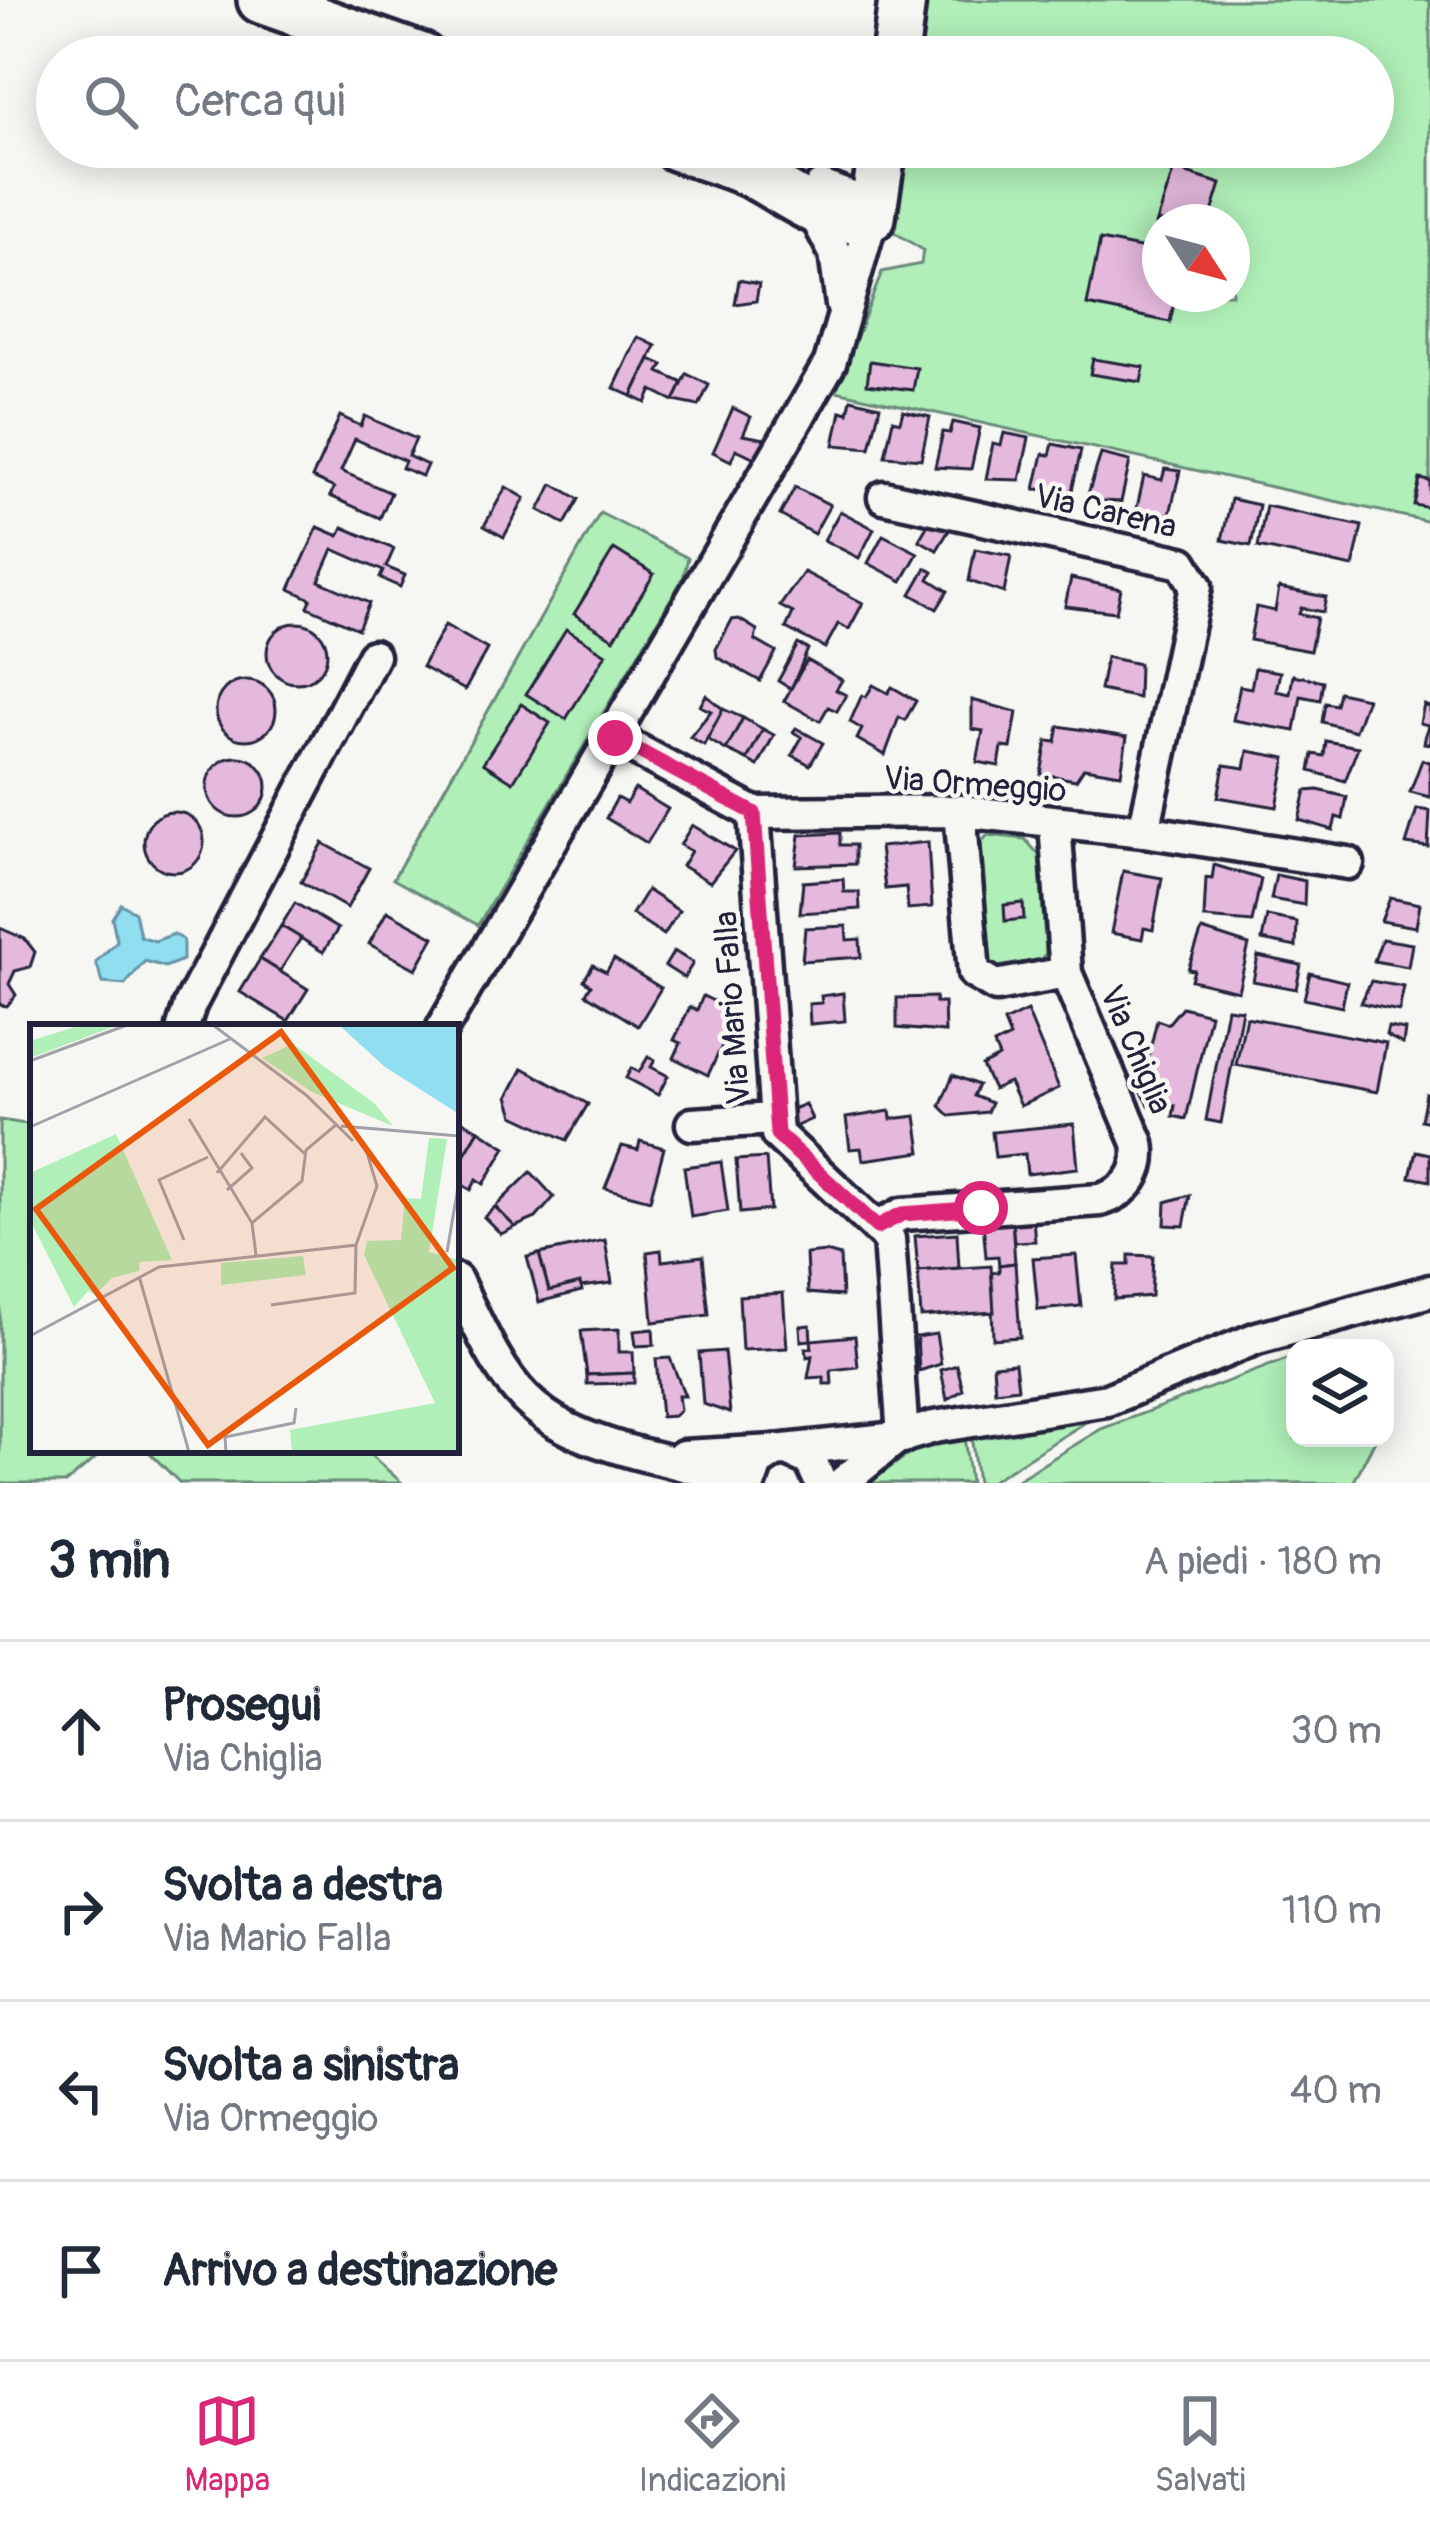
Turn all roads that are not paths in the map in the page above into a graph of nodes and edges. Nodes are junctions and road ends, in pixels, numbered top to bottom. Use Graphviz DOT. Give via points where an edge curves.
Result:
graph roads {
  1 [pos="262,0"];
  2 [pos="902,0"];
  3 [pos="363,36"];
  4 [pos="898,36"];
  5 [pos="733,168"];
  6 [pos="858,168"];
  7 [pos="878,168"];
  8 [pos="816,196"];
  9 [pos="872,217"];
  10 [pos="844,329"];
  11 [pos="884,497"];
  12 [pos="374,656"];
  13 [pos="615,738"];
  14 [pos="960,812"];
  15 [pos="754,813"];
  16 [pos="1055,823"];
  17 [pos="1144,831"];
  18 [pos="1348,863"];
  19 [pos="1066,973"];
  20 [pos="185,1024"];
  21 [pos="445,1024"];
  22 [pos="774,1119"];
  23 [pos="692,1124"];
  24 [pos="877,1227"];
  25 [pos="459,1286"];
  26 [pos="1430,1291"];
  27 [pos="900,1437"];
  28 [pos="782,1450"];
  29 [pos="653,1457"];
  30 [pos="735,1483"];
  31 [pos="750,1483"];
  32 [pos="820,1483"];
  33 [pos="842,1483"];
  1 -- 3 [label="street"];
  2 -- 4 [label="street"];
  5 -- 8 [label="street"];
  6 -- 8 [label="street"];
  7 -- 9 [label="street"];
  8 -- 9 [label="street" via="847,222"];
  8 -- 10 [label="street" via="836,253"];
  9 -- 10 [label="street"];
  10 -- 13 [label="street"];
  11 -- 17 [label="street, Via Carena" via="1182,563 1192,572 1196,586"];
  12 -- 20 [label="street"];
  13 -- 15 [label="street, Via Ormeggio"];
  13 -- 21 [label="street"];
  14 -- 15 [label="street, Via Ormeggio"];
  14 -- 16 [label="street, Via Ormeggio"];
  14 -- 19 [label="street" via="974,973 996,986"];
  15 -- 22 [label="street, Via Mario Falla"];
  16 -- 17 [label="street, Via Ormeggio"];
  16 -- 19 [label="street, Via Chiglia"];
  17 -- 18 [label="street, Via Ormeggio"];
  19 -- 24 [label="street, Via Chiglia" via="1138,1143 1136,1174 1100,1199 902,1214"];
  22 -- 23 [label="street"];
  22 -- 24 [label="street, Via Mario Falla" via="777,1134"];
  24 -- 27 [label="street" via="889,1239"];
  25 -- 29 [label="street" via="490,1349 540,1416 574,1436"];
  26 -- 27 [label="street" via="1257,1338 1107,1400"];
  27 -- 28 [label="street"];
  27 -- 33 [label="street"];
  28 -- 29 [label="street"];
  28 -- 31 [label="street" via="758,1463"];
  28 -- 32 [label="street" via="810,1460"];
  29 -- 30 [label="street"];
}
